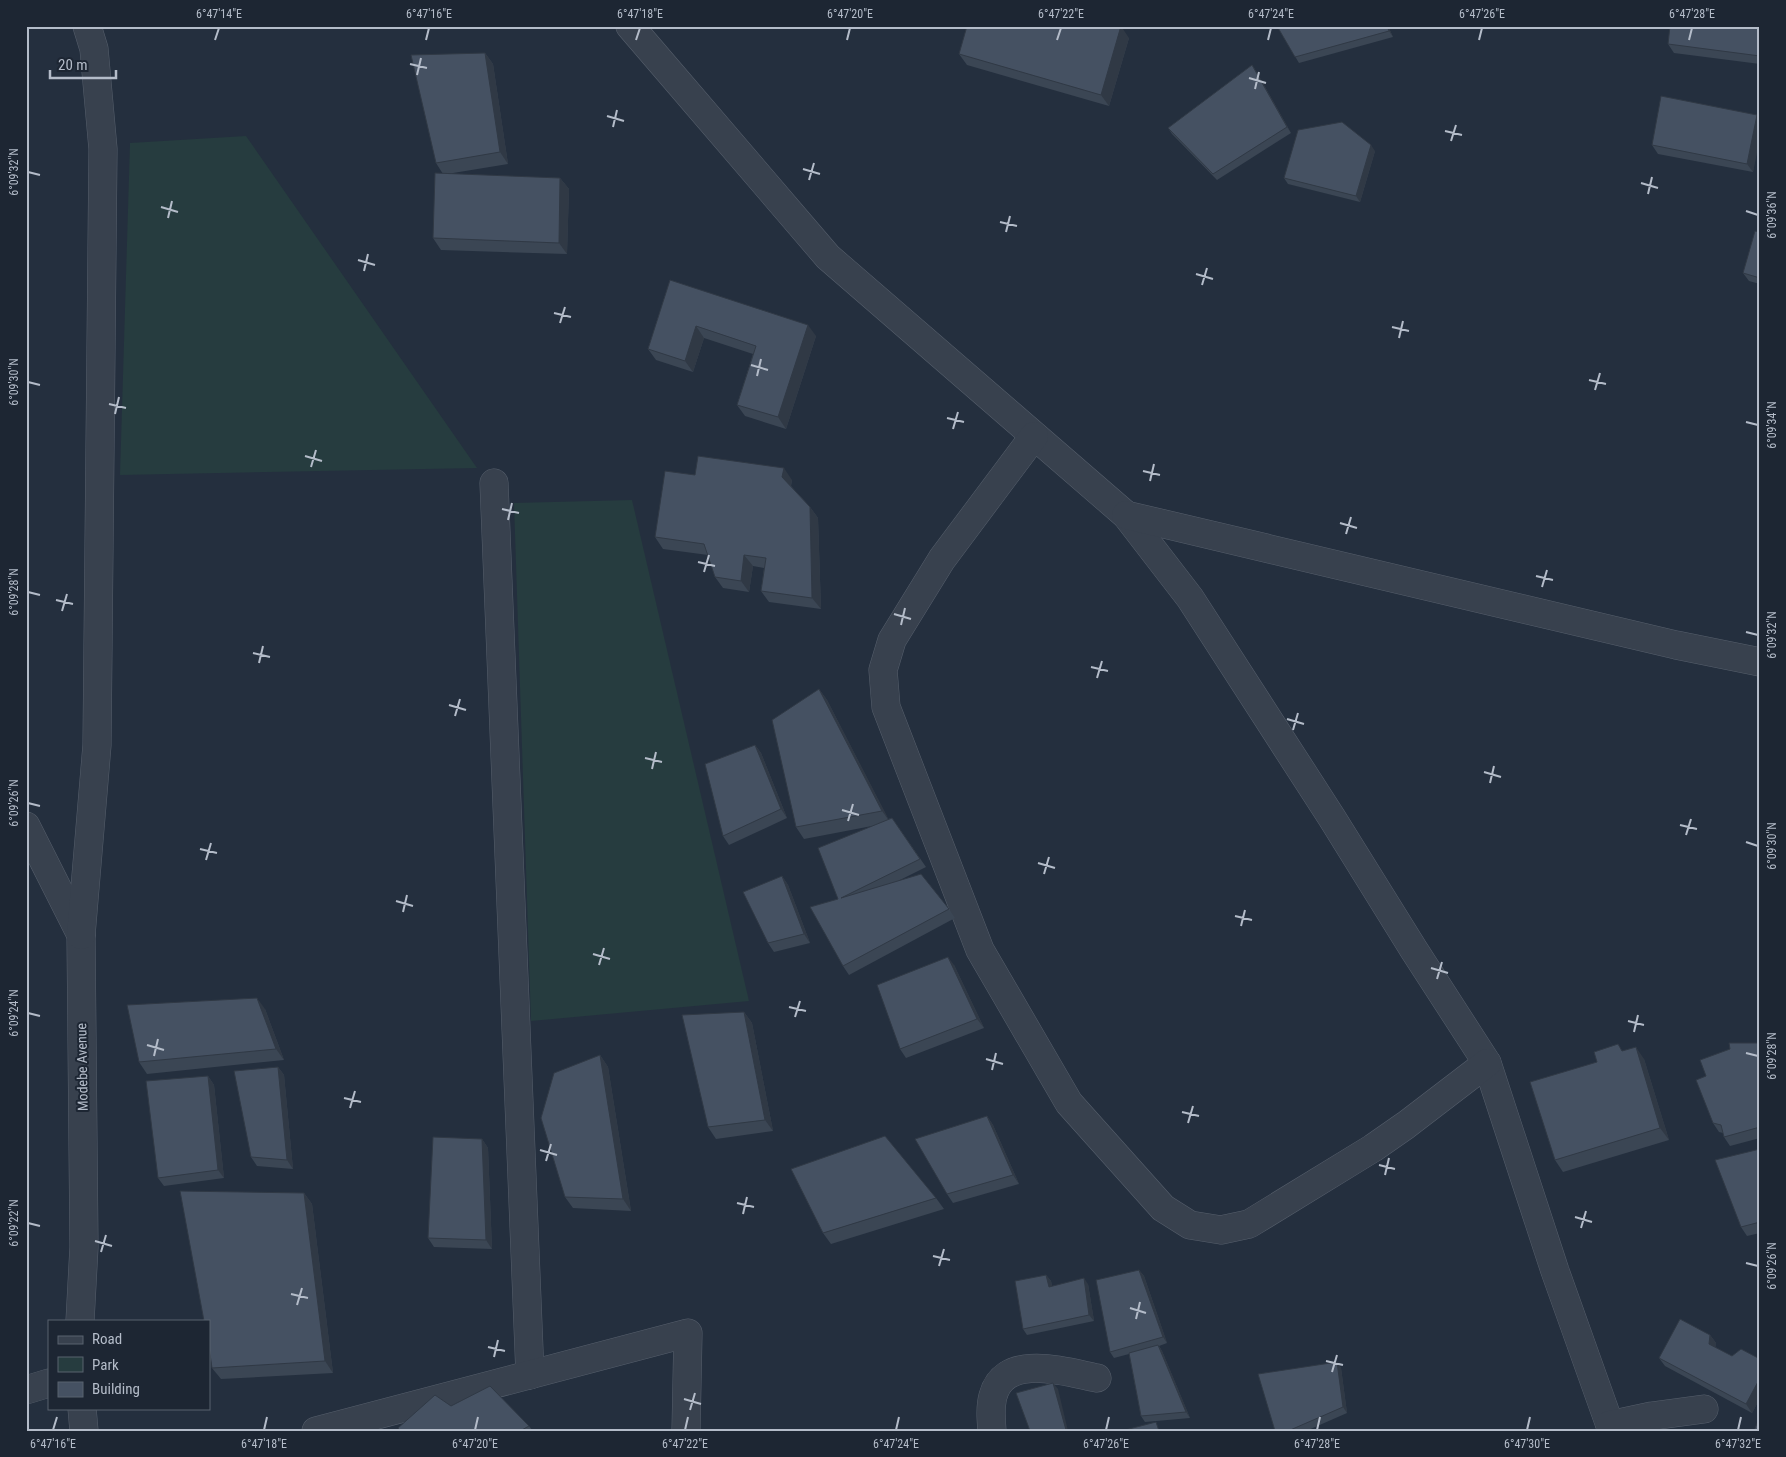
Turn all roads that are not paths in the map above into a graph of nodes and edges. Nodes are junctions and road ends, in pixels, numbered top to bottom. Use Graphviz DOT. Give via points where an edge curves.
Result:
graph roads {
  1 [pos="87,26"];
  2 [pos="630,26"];
  3 [pos="1034,436"];
  4 [pos="494,483"];
  5 [pos="1126,515"];
  6 [pos="1760,662"];
  7 [pos="26,826"];
  8 [pos="81,935"];
  9 [pos="1487,1063"];
  10 [pos="80,1320"];
  11 [pos="530,1375"];
  12 [pos="1096,1378"];
  13 [pos="48,1383"];
  14 [pos="26,1390"];
  15 [pos="1704,1409"];
  16 [pos="82,1410"];
  17 [pos="1611,1428"];
  18 [pos="84,1431"];
  19 [pos="316,1431"];
  20 [pos="686,1431"];
  21 [pos="992,1431"];
  1 -- 8 [label="street" via="94,49 103,159 97,745"];
  2 -- 3 [label="street" via="828,257"];
  3 -- 5 [label="street"];
  3 -- 9 [label="street" via="942,558 892,640 883,670 886,707 980,950 1069,1103 1163,1208 1190,1225 1221,1230 1249,1224 1374,1148"];
  4 -- 11 [label="street"];
  5 -- 6 [label="street"];
  5 -- 9 [label="street" via="1190,598"];
  7 -- 8 [label="street, Modebe Avenue"];
  8 -- 10 [label="street, Modebe Avenue" via="84,1248"];
  9 -- 17 [label="street" via="1555,1271"];
  11 -- 19 [label="street"];
  11 -- 20 [label="street" via="688,1333"];
  12 -- 21 [label="street" via="1044,1367 1010,1373 998,1383 993,1396"];
  13 -- 14 [label="street"];
  15 -- 17 [label="street" via="1652,1416"];
  16 -- 18 [label="street"];
}
